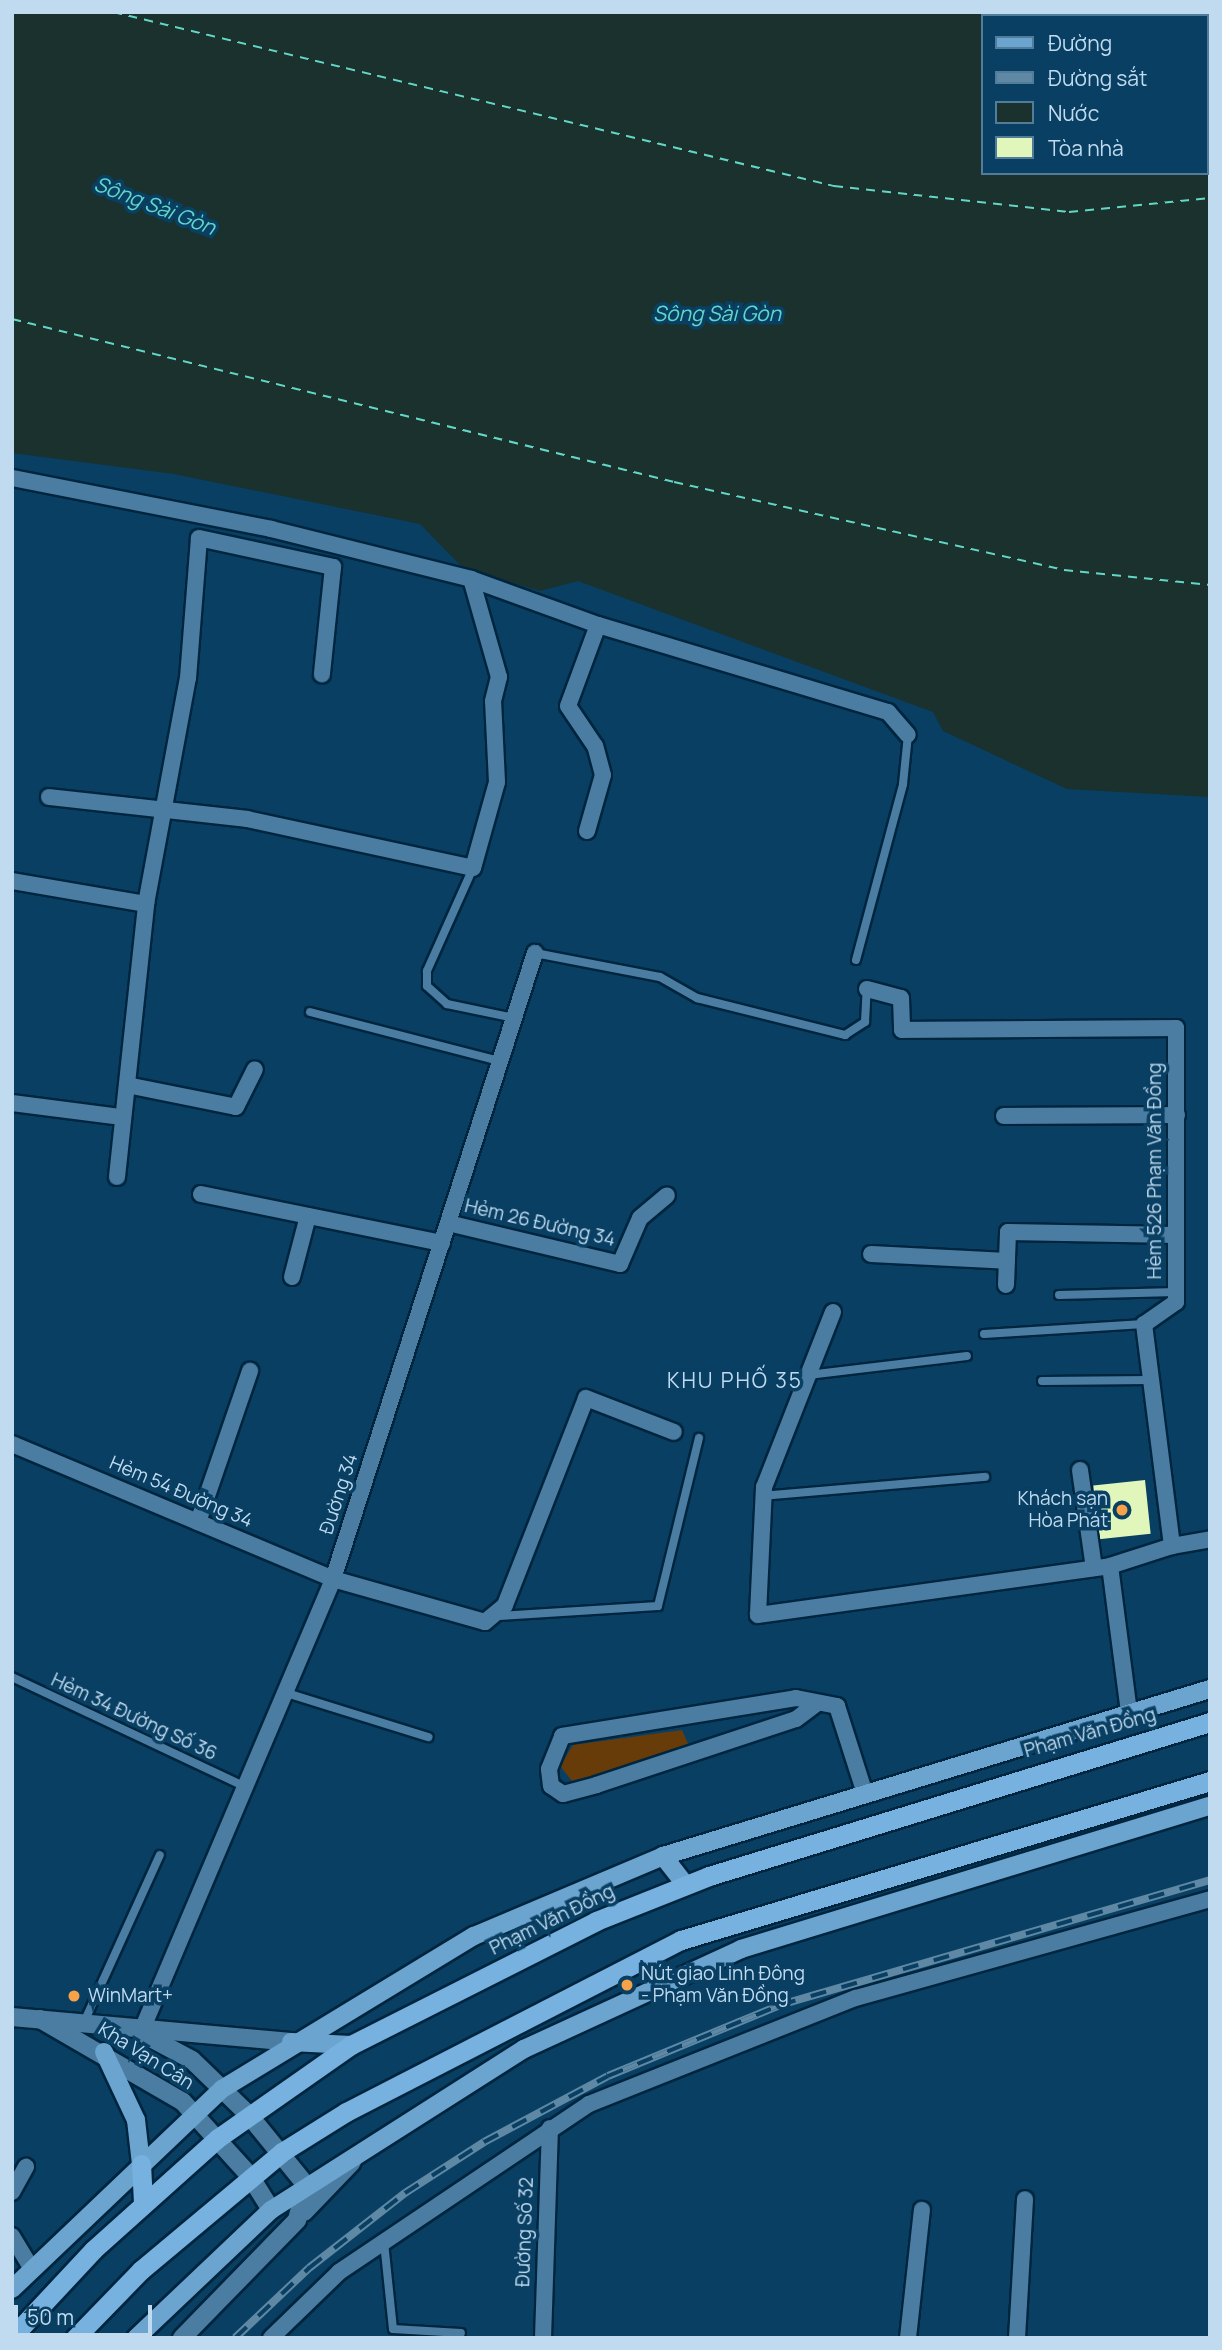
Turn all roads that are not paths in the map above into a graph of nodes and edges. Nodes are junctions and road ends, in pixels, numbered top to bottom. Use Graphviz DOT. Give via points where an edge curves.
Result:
graph roads {
  1 [pos="12,478"];
  2 [pos="471,579"];
  3 [pos="598,625"];
  4 [pos="322,674"];
  5 [pos="908,735"];
  6 [pos="49,797"];
  7 [pos="166,810"];
  8 [pos="587,831"];
  9 [pos="473,868"];
  10 [pos="12,881"];
  11 [pos="146,904"];
  12 [pos="535,953"];
  13 [pos="856,960"];
  14 [pos="867,989"];
  15 [pos="310,1012"];
  16 [pos="514,1018"];
  17 [pos="500,1060"];
  18 [pos="255,1069"];
  19 [pos="127,1085"];
  20 [pos="12,1103"];
  21 [pos="1177,1115"];
  22 [pos="114,1116"];
  23 [pos="1004,1116"];
  24 [pos="117,1178"];
  25 [pos="201,1194"];
  26 [pos="667,1195"];
  27 [pos="308,1216"];
  28 [pos="448,1223"];
  29 [pos="1177,1235"];
  30 [pos="442,1243"];
  31 [pos="871,1254"];
  32 [pos="1007,1261"];
  33 [pos="292,1277"];
  34 [pos="1006,1285"];
  35 [pos="1176,1292"];
  36 [pos="1059,1295"];
  37 [pos="833,1311"];
  38 [pos="1143,1324"];
  39 [pos="984,1334"];
  40 [pos="967,1356"];
  41 [pos="250,1371"];
  42 [pos="808,1375"];
  43 [pos="1151,1380"];
  44 [pos="1042,1381"];
  45 [pos="674,1432"];
  46 [pos="699,1438"];
  47 [pos="12,1444"];
  48 [pos="1080,1471"];
  49 [pos="985,1476"];
  50 [pos="762,1496"];
  51 [pos="198,1522"];
  52 [pos="1210,1539"];
  53 [pos="1172,1546"];
  54 [pos="1102,1567"];
  55 [pos="333,1579"];
  56 [pos="499,1616"];
  57 [pos="12,1677"];
  58 [pos="1210,1689"];
  59 [pos="290,1694"];
  60 [pos="816,1704"];
  61 [pos="1129,1712"];
  62 [pos="1210,1722"];
  63 [pos="428,1737"];
  64 [pos="1210,1781"];
  65 [pos="242,1785"];
  66 [pos="865,1794"];
  67 [pos="1210,1806"];
  68 [pos="160,1855"];
  69 [pos="663,1856"];
  70 [pos="686,1885"];
  71 [pos="1210,1899"];
  72 [pos="12,2017"];
  73 [pos="40,2019"];
  74 [pos="85,2020"];
  75 [pos="141,2032"];
  76 [pos="290,2042"];
  77 [pos="351,2045"];
  78 [pos="104,2052"];
  79 [pos="222,2089"];
  80 [pos="195,2114"];
  81 [pos="248,2114"];
  82 [pos="550,2128"];
  83 [pos="218,2138"];
  84 [pos="368,2146"];
  85 [pos="282,2152"];
  86 [pos="141,2164"];
  87 [pos="26,2167"];
  88 [pos="250,2176"];
  89 [pos="306,2185"];
  90 [pos="12,2192"];
  91 [pos="1025,2199"];
  92 [pos="143,2203"];
  93 [pos="271,2210"];
  94 [pos="922,2210"];
  95 [pos="297,2220"];
  96 [pos="12,2236"];
  97 [pos="384,2242"];
  98 [pos="273,2243"];
  99 [pos="31,2268"];
  100 [pos="12,2289"];
  101 [pos="461,2333"];
  102 [pos="12,2337"];
  103 [pos="75,2338"];
  104 [pos="136,2338"];
  105 [pos="182,2338"];
  106 [pos="271,2338"];
  107 [pos="543,2338"];
  108 [pos="908,2338"];
  109 [pos="1017,2338"];
  1 -- 2 [label="street" via="271,529"];
  2 -- 3 [label="street"];
  2 -- 9 [label="street" via="499,677 493,701 497,782"];
  3 -- 5 [label="street" via="888,712"];
  3 -- 8 [label="street" via="568,706 595,746 603,775"];
  4 -- 7 [label="street" via="333,567 199,538 188,678"];
  5 -- 13 [label="lane" via="903,784"];
  6 -- 7 [label="street"];
  7 -- 9 [label="street" via="247,819"];
  7 -- 11 [label="street"];
  9 -- 16 [label="lane" via="427,971 427,986 447,1004"];
  10 -- 11 [label="street"];
  11 -- 19 [label="street"];
  12 -- 14 [label="lane" via="660,976 698,998 845,1035 865,1022"];
  12 -- 16 [label="street, Đường 34"];
  14 -- 21 [label="street, Hẻm 526 Phạm Văn Đồng" via="901,998 902,1030 1176,1028"];
  15 -- 17 [label="lane"];
  16 -- 17 [label="street, Đường 34"];
  17 -- 28 [label="street, Đường 34"];
  18 -- 19 [label="street" via="236,1107"];
  19 -- 24 [label="street"];
  20 -- 22 [label="street"];
  21 -- 23 [label="street"];
  21 -- 29 [label="street, Hẻm 526 Phạm Văn Đồng"];
  25 -- 27 [label="street"];
  26 -- 28 [label="street, Hẻm 26 Đường 34" via="640,1218 620,1264"];
  27 -- 30 [label="street"];
  27 -- 33 [label="street"];
  28 -- 30 [label="street, Đường 34"];
  29 -- 32 [label="street" via="1008,1232"];
  29 -- 35 [label="street, Hẻm 526 Phạm Văn Đồng"];
  30 -- 55 [label="street, Đường 34"];
  31 -- 32 [label="street"];
  32 -- 34 [label="street"];
  35 -- 36 [label="lane"];
  35 -- 38 [label="street, Hẻm 526 Phạm Văn Đồng" via="1176,1302"];
  37 -- 42 [label="street"];
  38 -- 39 [label="lane"];
  38 -- 43 [label="street"];
  40 -- 42 [label="lane"];
  41 -- 51 [label="street"];
  42 -- 50 [label="street"];
  43 -- 44 [label="lane"];
  43 -- 53 [label="street"];
  45 -- 56 [label="street" via="586,1398"];
  46 -- 56 [label="lane" via="659,1606"];
  47 -- 51 [label="street, Hẻm 54 Đường 34"];
  48 -- 54 [label="street"];
  49 -- 50 [label="lane"];
  50 -- 54 [label="street" via="758,1615"];
  51 -- 55 [label="street, Hẻm 54 Đường 34"];
  52 -- 53 [label="street"];
  53 -- 54 [label="street"];
  54 -- 61 [label="street"];
  55 -- 56 [label="street, Hẻm 54 Đường 34" via="485,1622"];
  55 -- 59 [label="street, Đường 34"];
  57 -- 65 [label="lane, Hẻm 34 Đường Số 36"];
  58 -- 61 [label="main road, Phạm Văn Đồng"];
  59 -- 63 [label="lane"];
  59 -- 65 [label="street, Đường 34"];
  60 -- 60 [label="street" via="796,1698 562,1736 549,1769 551,1786 563,1794 597,1785 796,1719"];
  60 -- 66 [label="street" via="837,1706 846,1721"];
  61 -- 66 [label="main road, Phạm Văn Đồng"];
  62 -- 70 [label="highway, Phạm Văn Đồng" via="878,1819"];
  64 -- 85 [label="highway" via="681,1940 346,2112"];
  65 -- 75 [label="street, Đường 34"];
  66 -- 69 [label="main road, Phạm Văn Đồng"];
  67 -- 84 [label="main road" via="741,1949 524,2049"];
  68 -- 74 [label="lane"];
  69 -- 70 [label="main road"];
  69 -- 76 [label="main road, Phạm Văn Đồng" via="462,1942"];
  70 -- 77 [label="highway, Phạm Văn Đồng" via="596,1921"];
  71 -- 82 [label="street" via="856,1998 674,2065"];
  72 -- 73 [label="main road, Kha Vạn Cân"];
  73 -- 74 [label="main road, Kha Vạn Cân"];
  73 -- 78 [label="main road, Kha Vạn Cân"];
  74 -- 75 [label="main road, Kha Vạn Cân"];
  75 -- 76 [label="main road, Kha Vạn Cân"];
  75 -- 79 [label="main road, Kha Vạn Cân" via="192,2060"];
  76 -- 77 [label="main road"];
  76 -- 79 [label="main road, Phạm Văn Đồng"];
  77 -- 81 [label="highway, Phạm Văn Đồng"];
  78 -- 80 [label="main road, Kha Vạn Cân"];
  78 -- 86 [label="main road" via="136,2120"];
  79 -- 80 [label="main road, Phạm Văn Đồng"];
  79 -- 81 [label="main road, Kha Vạn Cân"];
  80 -- 83 [label="main road, Kha Vạn Cân"];
  80 -- 86 [label="main road, Phạm Văn Đồng"];
  81 -- 83 [label="highway, Phạm Văn Đồng"];
  81 -- 85 [label="main road, Kha Vạn Cân"];
  82 -- 97 [label="street"];
  82 -- 107 [label="street, Đường Số 32"];
  83 -- 88 [label="main road, Kha Vạn Cân"];
  83 -- 92 [label="highway, Phạm Văn Đồng"];
  84 -- 89 [label="main road"];
  84 -- 95 [label="main road"];
  85 -- 88 [label="highway"];
  85 -- 89 [label="main road, Kha Vạn Cân"];
  86 -- 92 [label="highway"];
  86 -- 99 [label="main road, Phạm Văn Đồng"];
  87 -- 90 [label="street"];
  88 -- 93 [label="main road, Kha Vạn Cân"];
  88 -- 103 [label="highway" via="141,2270"];
  89 -- 93 [label="main road"];
  89 -- 95 [label="main road"];
  91 -- 109 [label="street"];
  92 -- 102 [label="highway, Phạm Văn Đồng"];
  93 -- 98 [label="main road"];
  93 -- 104 [label="main road"];
  94 -- 108 [label="street"];
  95 -- 98 [label="main road"];
  96 -- 99 [label="street"];
  97 -- 101 [label="lane" via="393,2329"];
  97 -- 106 [label="street" via="340,2272"];
  98 -- 105 [label="main road"];
  99 -- 100 [label="main road, Phạm Văn Đồng"];
}
